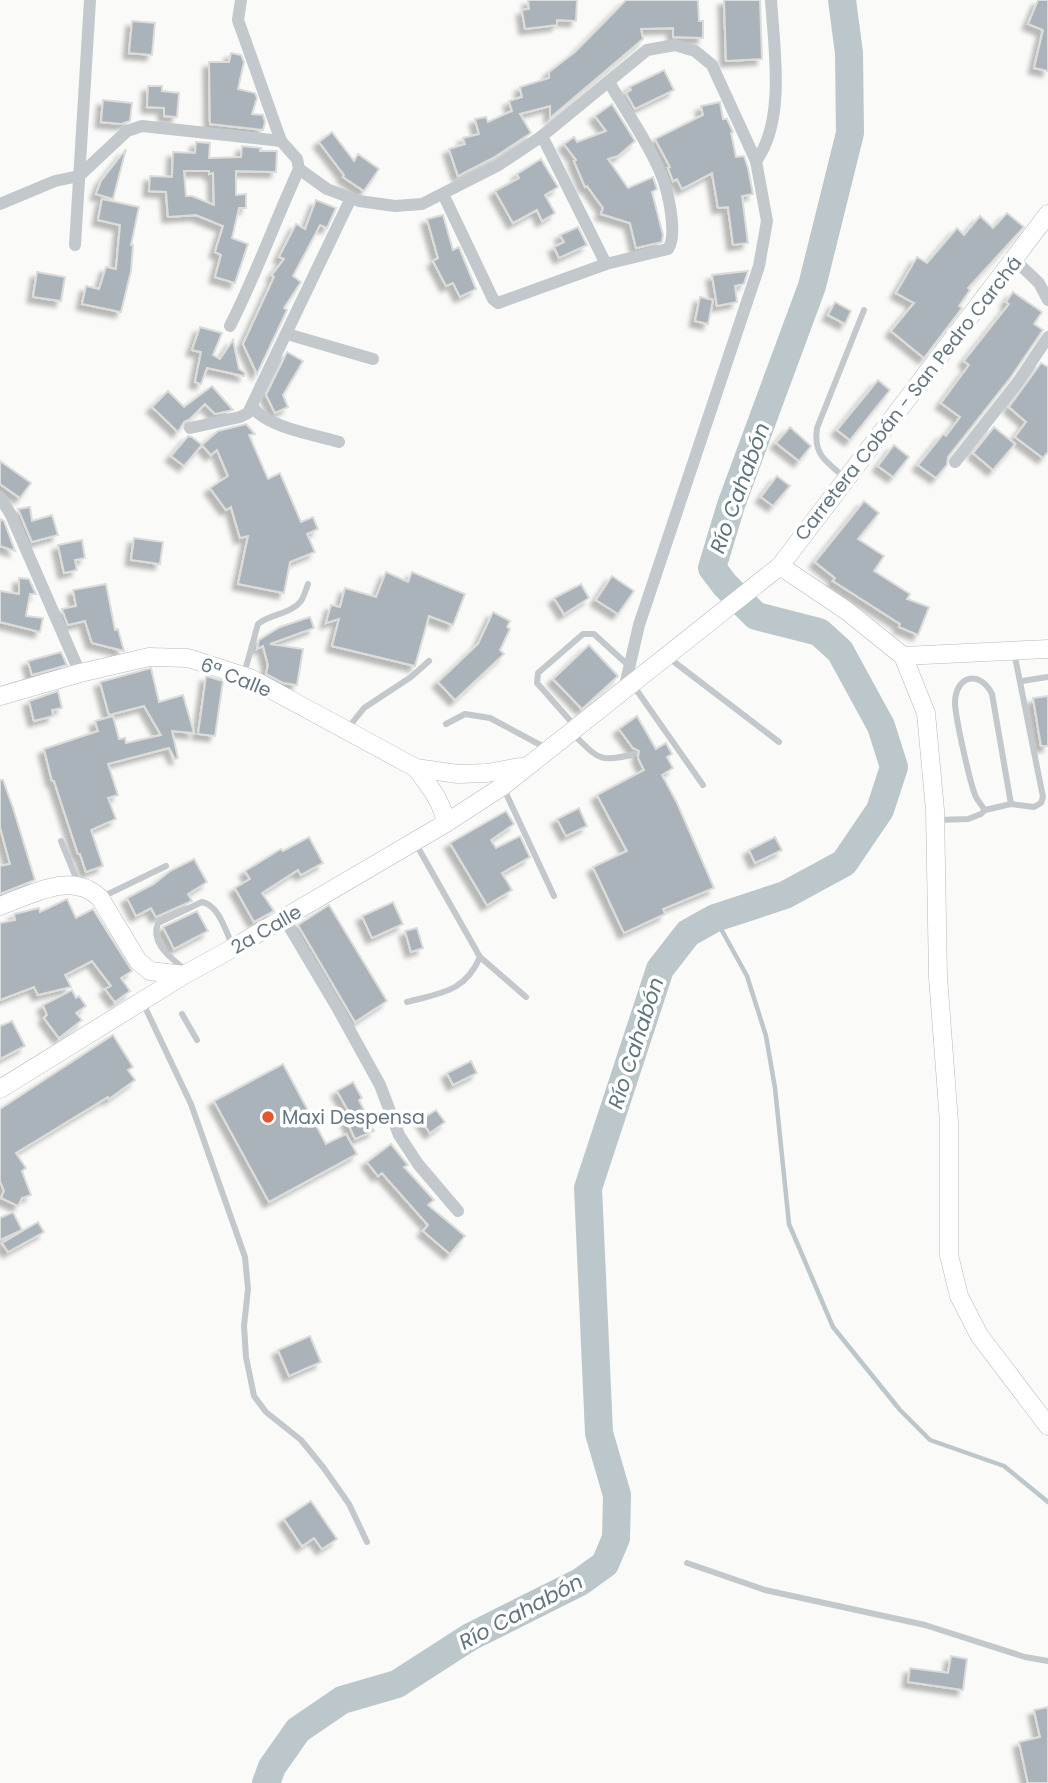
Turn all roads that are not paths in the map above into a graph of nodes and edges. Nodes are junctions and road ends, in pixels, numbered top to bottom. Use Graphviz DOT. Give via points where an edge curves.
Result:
graph roads {
  1 [pos="90,0"];
  2 [pos="241,0"];
  3 [pos="771,0"];
  4 [pos="609,82"];
  5 [pos="542,136"];
  6 [pos="281,141"];
  7 [pos="756,161"];
  8 [pos="299,169"];
  9 [pos="79,176"];
  10 [pos="443,194"];
  11 [pos="351,198"];
  12 [pos="0,204"];
  13 [pos="1048,214"];
  14 [pos="75,245"];
  15 [pos="1015,260"];
  16 [pos="606,264"];
  17 [pos="1048,300"];
  18 [pos="864,310"];
  19 [pos="230,326"];
  20 [pos="287,334"];
  21 [pos="1048,337"];
  22 [pos="373,359"];
  23 [pos="252,407"];
  24 [pos="190,428"];
  25 [pos="339,442"];
  26 [pos="955,463"];
  27 [pos="846,479"];
  28 [pos="0,497"];
  29 [pos="780,566"];
  30 [pos="308,584"];
  31 [pos="1048,649"];
  32 [pos="1014,651"];
  33 [pos="667,656"];
  34 [pos="903,656"];
  35 [pos="429,661"];
  36 [pos="80,673"];
  37 [pos="244,676"];
  38 [pos="1048,677"];
  39 [pos="628,680"];
  40 [pos="1022,681"];
  41 [pos="0,696"];
  42 [pos="446,724"];
  43 [pos="347,730"];
  44 [pos="574,730"];
  45 [pos="779,742"];
  46 [pos="549,749"];
  47 [pos="634,754"];
  48 [pos="529,765"];
  49 [pos="416,768"];
  50 [pos="703,785"];
  51 [pos="503,786"];
  52 [pos="1012,804"];
  53 [pos="985,810"];
  54 [pos="936,820"];
  55 [pos="446,823"];
  56 [pos="61,841"];
  57 [pos="415,841"];
  58 [pos="166,866"];
  59 [pos="70,884"];
  60 [pos="554,896"];
  61 [pos="100,898"];
  62 [pos="0,906"];
  63 [pos="284,918"];
  64 [pos="233,948"];
  65 [pos="481,957"];
  66 [pos="186,974"];
  67 [pos="526,997"];
  68 [pos="142,1001"];
  69 [pos="407,1002"];
  70 [pos="182,1014"];
  71 [pos="197,1040"];
  72 [pos="0,1089"];
  73 [pos="458,1212"];
  74 [pos="1048,1426"];
  75 [pos="367,1542"];
  76 [pos="687,1563"];
  77 [pos="1048,1661"];
  1 -- 9 [label="street"];
  2 -- 6 [label="street" via="238,20"];
  3 -- 7 [label="street" via="774,104 769,136"];
  4 -- 5 [label="street"];
  4 -- 7 [label="street" via="647,50 675,45 695,51 712,65"];
  4 -- 16 [label="street" via="662,174 673,231 668,249"];
  5 -- 10 [label="street"];
  5 -- 16 [label="street"];
  6 -- 8 [label="street" via="297,159"];
  6 -- 9 [label="street" via="134,127"];
  7 -- 39 [label="street" via="767,221 759,266 639,625"];
  8 -- 11 [label="street" via="327,189"];
  8 -- 19 [label="street"];
  9 -- 12 [label="street"];
  9 -- 14 [label="street"];
  10 -- 11 [label="street" via="422,204 395,206"];
  10 -- 16 [label="street" via="492,299 498,303"];
  11 -- 20 [label="street"];
  13 -- 15 [label="main road, Carretera Cobán - San Pedro Carchá"];
  15 -- 17 [label="street" via="1039,283"];
  15 -- 27 [label="main road, Carretera Cobán - San Pedro Carchá"];
  18 -- 27 [label="lane" via="815,440 823,458"];
  20 -- 22 [label="street"];
  20 -- 23 [label="street"];
  21 -- 26 [label="street"];
  23 -- 24 [label="street" via="240,417"];
  23 -- 25 [label="street" via="272,422"];
  27 -- 29 [label="main road, Carretera Cobán - San Pedro Carchá"];
  28 -- 36 [label="street"];
  29 -- 33 [label="main road, Carretera Cobán - San Pedro Carchá"];
  29 -- 34 [label="main road"];
  30 -- 37 [label="lane" via="302,601 258,624"];
  31 -- 32 [label="main road"];
  32 -- 34 [label="main road"];
  32 -- 40 [label="lane"];
  33 -- 39 [label="main road, Carretera Cobán - San Pedro Carchá"];
  33 -- 45 [label="lane"];
  34 -- 54 [label="main road" via="926,713"];
  35 -- 43 [label="lane" via="364,708"];
  36 -- 37 [label="main road, 6ª Calle" via="149,657 188,658"];
  36 -- 41 [label="main road, 6ª Calle"];
  37 -- 43 [label="main road, 6ª Calle"];
  38 -- 40 [label="lane"];
  39 -- 44 [label="main road, 2a Calle"];
  39 -- 44 [label="lane" via="594,634 588,633 538,673 537,684"];
  39 -- 50 [label="lane"];
  40 -- 52 [label="lane" via="1043,797 1034,807"];
  42 -- 46 [label="lane" via="465,714 490,718"];
  43 -- 49 [label="main road, 6ª Calle"];
  44 -- 46 [label="main road, 2a Calle"];
  44 -- 47 [label="lane" via="600,758 613,760"];
  46 -- 48 [label="main road, 2a Calle"];
  48 -- 49 [label="main road, 6ª Calle" via="458,774"];
  48 -- 51 [label="main road, 2a Calle"];
  49 -- 55 [label="main road, 6ª Calle" via="436,797"];
  51 -- 55 [label="main road, 2a Calle"];
  51 -- 60 [label="lane"];
  52 -- 53 [label="lane"];
  52 -- 53 [label="lane" via="992,694 978,678 970,678 956,692 955,710 975,796"];
  53 -- 54 [label="lane" via="968,819"];
  54 -- 74 [label="main road" via="938,977 949,1122 949,1255 959,1296 979,1335"];
  55 -- 57 [label="main road, 2a Calle"];
  56 -- 59 [label="lane"];
  57 -- 63 [label="main road, 2a Calle"];
  57 -- 65 [label="lane"];
  58 -- 61 [label="lane"];
  59 -- 61 [label="main road" via="92,889"];
  59 -- 62 [label="main road"];
  61 -- 66 [label="main road" via="138,961 150,971"];
  63 -- 64 [label="main road, 2a Calle"];
  63 -- 73 [label="street" via="380,1085 399,1135"];
  64 -- 66 [label="main road, 2a Calle"];
  64 -- 66 [label="lane" via="218,914 206,902 158,923 154,932 157,942"];
  65 -- 67 [label="lane"];
  65 -- 69 [label="lane" via="473,974 449,991"];
  66 -- 68 [label="main road, 2a Calle"];
  68 -- 72 [label="main road, 2a Calle"];
  68 -- 75 [label="lane" via="191,1104 245,1257 244,1325 254,1396 323,1466"];
  70 -- 71 [label="lane"];
  76 -- 77 [label="lane" via="765,1590 925,1625"];
}
